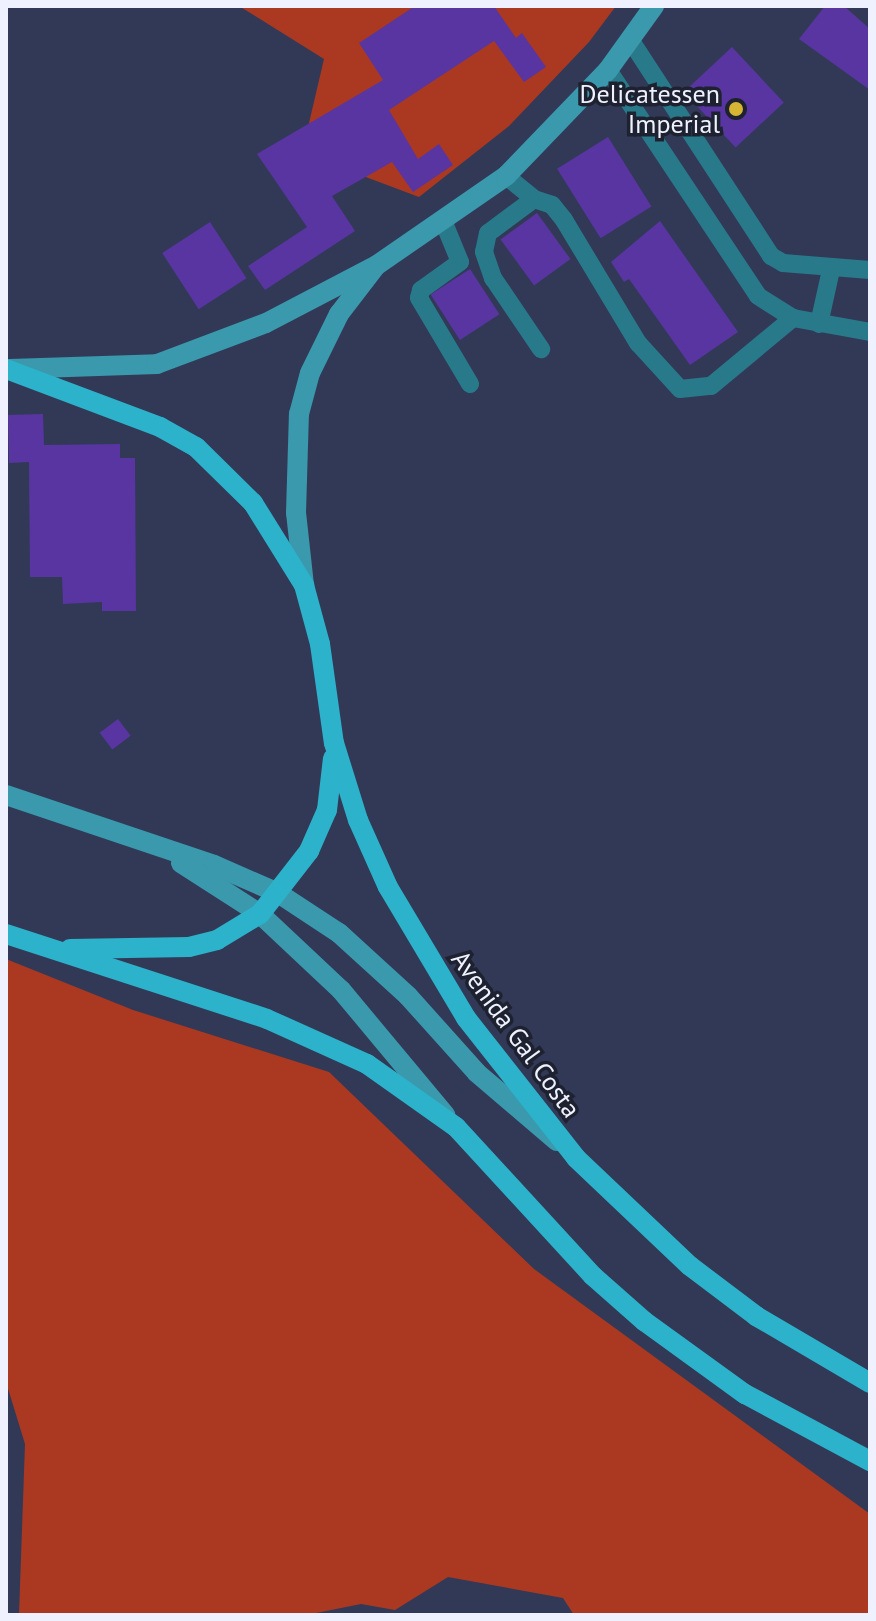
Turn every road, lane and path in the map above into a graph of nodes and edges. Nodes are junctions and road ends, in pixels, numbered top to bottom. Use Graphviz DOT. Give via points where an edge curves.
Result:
graph roads {
  1 [pos="654,6"];
  2 [pos="631,41"];
  3 [pos="608,70"];
  4 [pos="506,176"];
  5 [pos="534,199"];
  6 [pos="444,223"];
  7 [pos="377,265"];
  8 [pos="831,270"];
  9 [pos="870,270"];
  10 [pos="793,318"];
  11 [pos="819,324"];
  12 [pos="870,332"];
  13 [pos="541,349"];
  14 [pos="6,369"];
  15 [pos="470,384"];
  16 [pos="304,585"];
  17 [pos="334,743"];
  18 [pos="6,795"];
  19 [pos="154,846"];
  20 [pos="278,893"];
  21 [pos="260,914"];
  22 [pos="6,934"];
  23 [pos="38,948"];
  24 [pos="456,1127"];
  25 [pos="576,1158"];
  26 [pos="870,1383"];
  27 [pos="870,1461"];
  1 -- 2 [label="main road"];
  2 -- 3 [label="main road"];
  2 -- 8 [label="street" via="771,256 783,263"];
  3 -- 4 [label="main road"];
  3 -- 10 [label="street" via="735,267 758,296"];
  4 -- 5 [label="street"];
  4 -- 6 [label="main road"];
  5 -- 10 [label="street" via="552,205 564,220 638,343 680,389 711,386"];
  5 -- 13 [label="street" via="488,233 484,252 493,278"];
  6 -- 7 [label="main road"];
  6 -- 15 [label="street" via="460,262 421,290 419,298"];
  7 -- 14 [label="main road" via="266,323 157,364"];
  7 -- 16 [label="main road" via="339,314 310,373 299,414 296,513"];
  8 -- 9 [label="street"];
  8 -- 11 [label="street"];
  10 -- 11 [label="street"];
  11 -- 12 [label="street"];
  14 -- 16 [label="main road, Avenida Gal Costa" via="83,395 196,447 253,503"];
  16 -- 17 [label="main road, Avenida Gal Costa" via="320,644"];
  17 -- 20 [label="main road" via="327,810 309,851"];
  17 -- 25 [label="main road, Avenida Gal Costa" via="358,820 424,953 466,1018"];
  18 -- 19 [label="main road"];
  19 -- 20 [label="main road"];
  19 -- 21 [label="main road"];
  20 -- 21 [label="main road"];
  20 -- 25 [label="main road" via="339,933 408,996 477,1073"];
  21 -- 23 [label="main road" via="217,940 189,947 122,952"];
  21 -- 24 [label="main road" via="341,990"];
  22 -- 23 [label="main road"];
  23 -- 24 [label="main road" via="313,1037 367,1064"];
  24 -- 27 [label="main road" via="593,1276 644,1321 745,1394"];
  25 -- 26 [label="main road, Avenida Gal Costa" via="690,1266 756,1316"];
}
